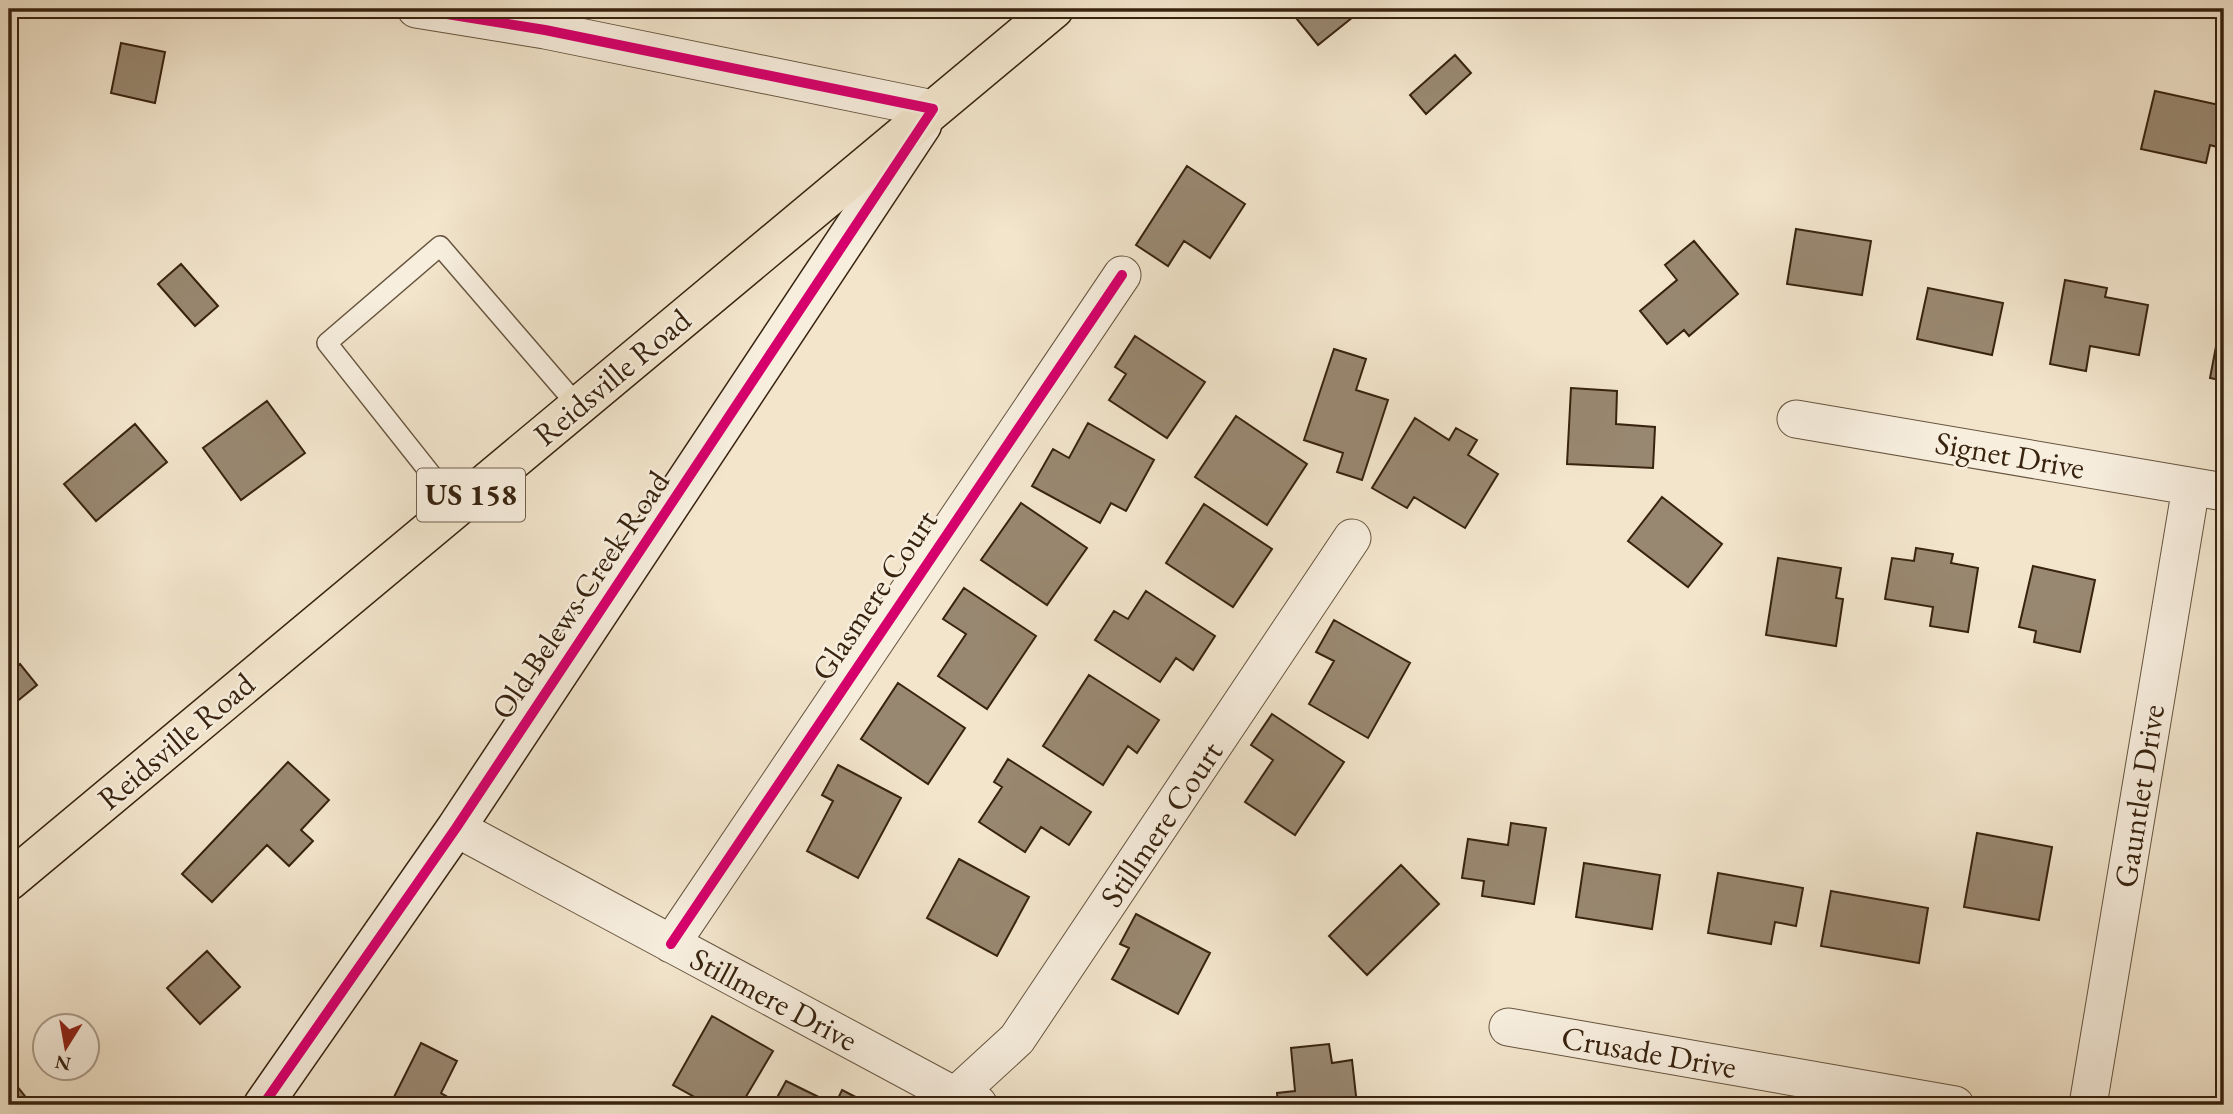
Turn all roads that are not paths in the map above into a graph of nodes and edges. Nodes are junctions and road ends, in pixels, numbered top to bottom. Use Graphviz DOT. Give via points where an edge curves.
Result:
graph roads {
  1 [pos="416,9"];
  2 [pos="1054,9"];
  3 [pos="547,20"];
  4 [pos="933,109"];
  5 [pos="1122,275"];
  6 [pos="578,406"];
  7 [pos="1796,419"];
  8 [pos="2208,489"];
  9 [pos="457,506"];
  10 [pos="1352,538"];
  11 [pos="456,828"];
  12 [pos="9,881"];
  13 [pos="670,944"];
  14 [pos="1508,1027"];
  15 [pos="969,1101"];
  16 [pos="263,1105"];
  17 [pos="1955,1105"];
  18 [pos="2088,1105"];
  1 -- 3 [label="street"];
  2 -- 4 [label="highway, Reidsville Road / US 158"];
  3 -- 4 [label="street"];
  4 -- 6 [label="highway, Reidsville Road / US 158"];
  4 -- 11 [label="street, Old Belews Creek Road"];
  5 -- 13 [label="street, Glasmere Court"];
  6 -- 9 [label="highway, Reidsville Road / US 158"];
  6 -- 9 [label="lane" via="440,246 327,343"];
  7 -- 8 [label="street, Signet Drive"];
  8 -- 18 [label="street, Gauntlet Drive"];
  9 -- 12 [label="highway, Reidsville Road / US 158"];
  10 -- 15 [label="street, Stillmere Court" via="1017,1039"];
  11 -- 13 [label="street, Stillmere Drive"];
  11 -- 16 [label="street, Old Belews Creek Road"];
  13 -- 15 [label="street, Stillmere Drive"];
  14 -- 17 [label="street, Crusade Drive"];
}
